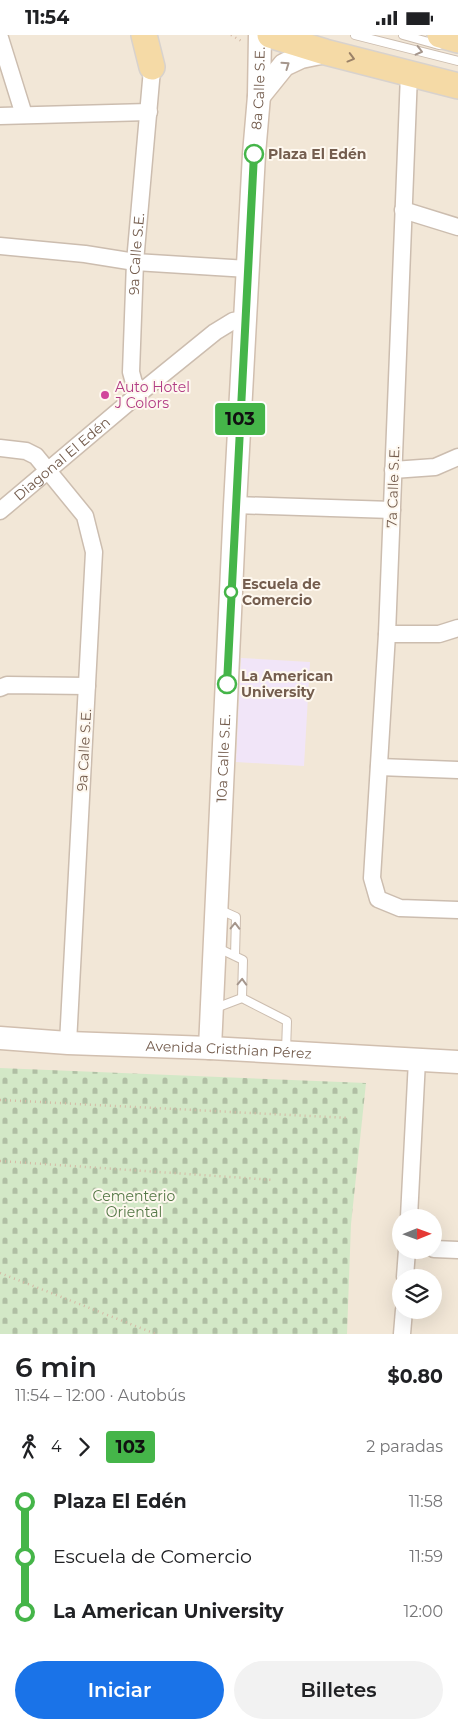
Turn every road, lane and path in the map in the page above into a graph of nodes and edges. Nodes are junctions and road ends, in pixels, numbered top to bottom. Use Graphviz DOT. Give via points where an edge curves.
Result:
graph roads {
  1 [pos="144,35"];
  2 [pos="155,35"];
  3 [pos="260,35"];
  4 [pos="270,35"];
  5 [pos="355,35"];
  6 [pos="403,35"];
  7 [pos="0,38"];
  8 [pos="449,41"];
  9 [pos="325,51"];
  10 [pos="458,61"];
  11 [pos="152,67"];
  12 [pos="409,74"];
  13 [pos="458,86"];
  14 [pos="259,96"];
  15 [pos="149,112"];
  16 [pos="24,115"];
  17 [pos="0,116"];
  18 [pos="403,210"];
  19 [pos="458,227"];
  20 [pos="0,246"];
  21 [pos="135,262"];
  22 [pos="248,269"];
  23 [pos="245,319"];
  24 [pos="141,392"];
  25 [pos="0,448"];
  26 [pos="458,457"];
  27 [pos="393,470"];
  28 [pos="49,471"];
  29 [pos="235,505"];
  30 [pos="392,510"];
  31 [pos="0,511"];
  32 [pos="458,628"];
  33 [pos="387,634"];
  34 [pos="87,686"];
  35 [pos="0,688"];
  36 [pos="379,767"];
  37 [pos="458,770"];
  38 [pos="216,909"];
  39 [pos="458,910"];
  40 [pos="214,946"];
  41 [pos="235,956"];
  42 [pos="242,999"];
  43 [pos="212,1010"];
  44 [pos="0,1038"];
  45 [pos="68,1043"];
  46 [pos="210,1049"];
  47 [pos="286,1053"];
  48 [pos="417,1059"];
  49 [pos="458,1062"];
  50 [pos="0,1100"];
  51 [pos="348,1118"];
  52 [pos="0,1161"];
  53 [pos="274,1179"];
  54 [pos="409,1209"];
  55 [pos="442,1249"];
  56 [pos="458,1250"];
  57 [pos="0,1273"];
  58 [pos="403,1319"];
  59 [pos="156,1334"];
  60 [pos="402,1334"];
  1 -- 11 [label="main road"];
  2 -- 11 [label="street, 9a Calle S.E."];
  3 -- 14 [label="street, 8a Calle S.E."];
  4 -- 9 [label="main road"];
  5 -- 10 [label="lane, one-way"];
  6 -- 8 [label="lane"];
  7 -- 16 [label="street"];
  9 -- 12 [label="main road, one-way"];
  14 -- 9 [label="street, one-way" via="284,65"];
  11 -- 15 [label="street, 9a Calle S.E."];
  12 -- 13 [label="main road"];
  12 -- 18 [label="street, 7a Calle S.E."];
  14 -- 22 [label="street, 8a Calle S.E."];
  15 -- 16 [label="street"];
  15 -- 21 [label="street, 9a Calle S.E."];
  16 -- 17 [label="street"];
  18 -- 19 [label="street"];
  18 -- 27 [label="street, 7a Calle S.E."];
  20 -- 21 [label="street"];
  21 -- 22 [label="street"];
  21 -- 24 [label="street, 9a Calle S.E." via="131,372"];
  22 -- 23 [label="street, 8a Calle S.E."];
  23 -- 24 [label="street, Diagonal El Edén" via="223,326"];
  23 -- 29 [label="street, 10a Calle S.E."];
  24 -- 28 [label="street, Diagonal El Edén"];
  25 -- 28 [label="street, 9a Calle S.E." via="26,451 36,456"];
  26 -- 27 [label="street" via="435,467"];
  27 -- 30 [label="street, 7a Calle S.E."];
  28 -- 31 [label="street, Diagonal El Edén"];
  28 -- 34 [label="street, 9a Calle S.E." via="85,516 94,552"];
  29 -- 30 [label="street"];
  29 -- 38 [label="street, 10a Calle S.E."];
  30 -- 33 [label="street, 7a Calle S.E."];
  32 -- 33 [label="street" via="439,634"];
  33 -- 36 [label="street, 7a Calle S.E."];
  34 -- 35 [label="street" via="7,685"];
  34 -- 45 [label="street, 9a Calle S.E."];
  36 -- 37 [label="street"];
  36 -- 39 [label="street, 7a Calle S.E." via="372,878 378,899 400,908"];
  38 -- 40 [label="street, 10a Calle S.E."];
  41 -- 38 [label="lane, one-way" via="236,917"];
  40 -- 41 [label="lane"];
  40 -- 43 [label="street, 10a Calle S.E."];
  42 -- 41 [label="lane, one-way" via="243,960"];
  42 -- 43 [label="lane"];
  42 -- 47 [label="lane" via="286,1021"];
  43 -- 46 [label="street, 10a Calle S.E."];
  44 -- 45 [label="street, Avenida Cristhian Pérez"];
  45 -- 46 [label="street, Avenida Cristhian Pérez"];
  46 -- 47 [label="street, Avenida Cristhian Pérez"];
  47 -- 48 [label="street, Avenida Cristhian Pérez"];
  48 -- 49 [label="street, Avenida Cristhian Pérez"];
  48 -- 54 [label="street"];
  50 -- 51 [label="path"];
  52 -- 53 [label="path"];
  55 -- 56 [label="street"];
  57 -- 59 [label="path"];
  58 -- 60 [label="street"];
}
